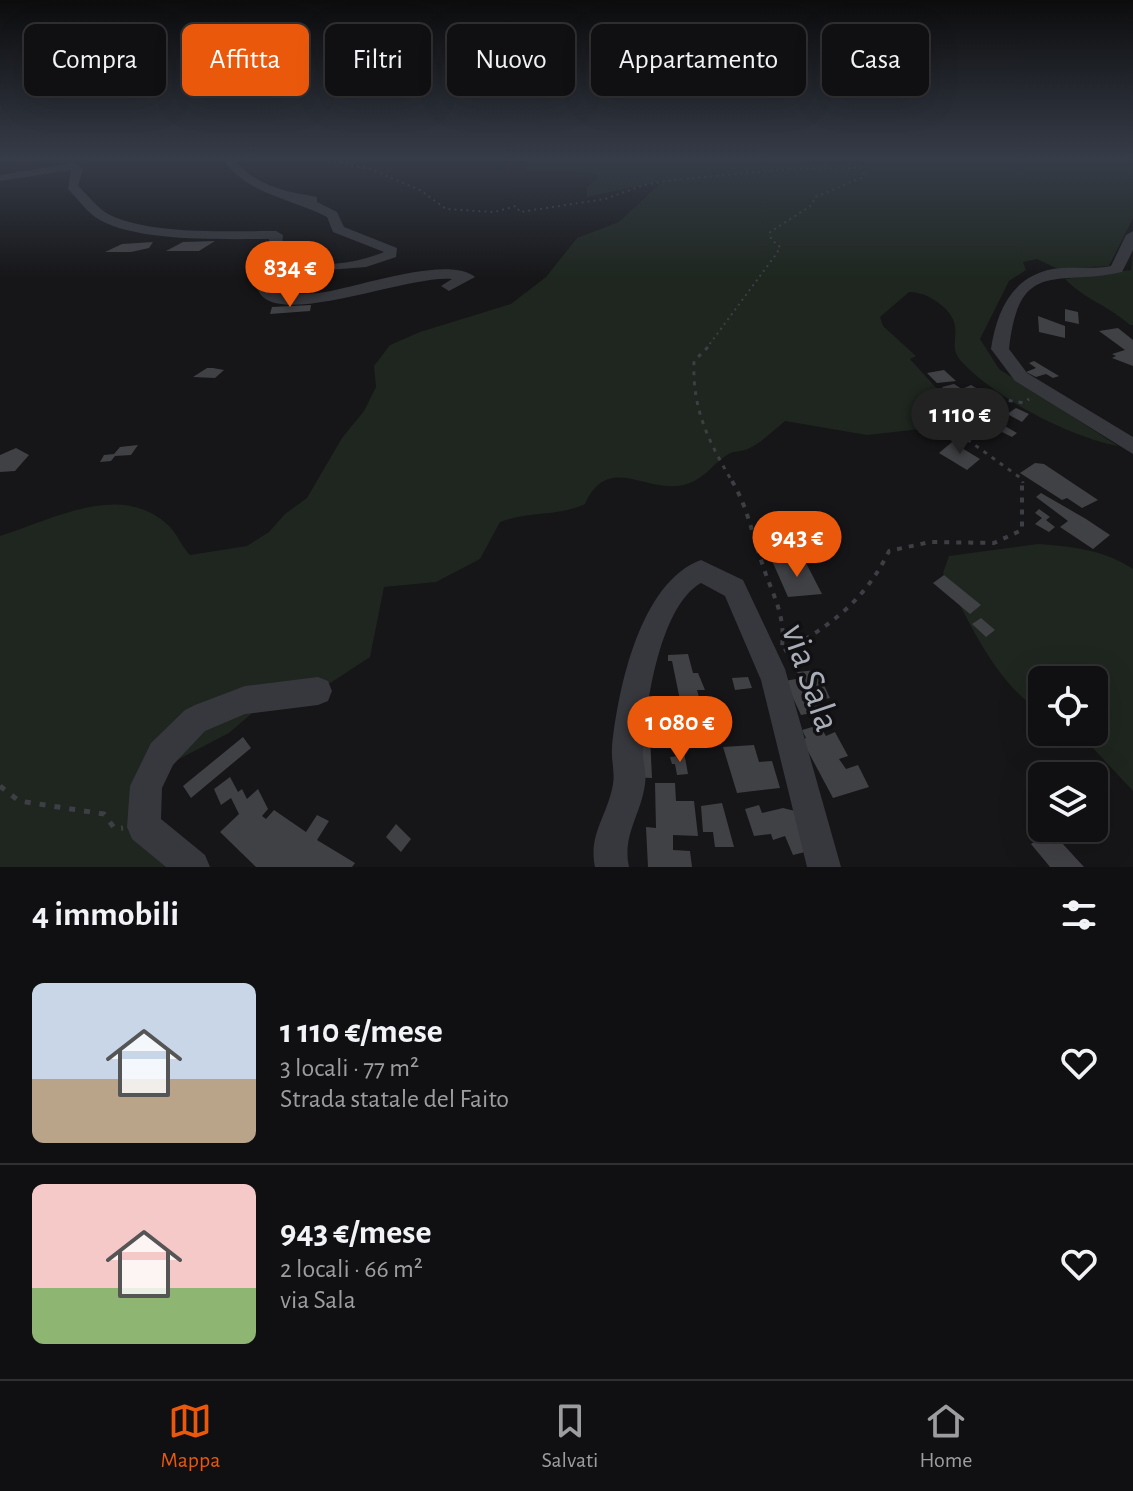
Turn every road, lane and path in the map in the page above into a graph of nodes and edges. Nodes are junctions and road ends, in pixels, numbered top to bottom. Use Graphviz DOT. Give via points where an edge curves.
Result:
graph roads {
  1 [pos="84,198"];
  2 [pos="299,198"];
  3 [pos="432,198"];
  4 [pos="607,198"];
  5 [pos="814,198"];
  6 [pos="303,200"];
  7 [pos="344,211"];
  8 [pos="1133,235"];
  9 [pos="312,267"];
  10 [pos="449,286"];
  11 [pos="1030,398"];
  12 [pos="1133,447"];
  13 [pos="318,691"];
  14 [pos="0,786"];
  15 [pos="144,827"];
  16 [pos="193,867"];
  17 [pos="612,867"];
  18 [pos="824,867"];
  1 -- 9 [label="street" via="103,217 163,232 276,235 275,256"];
  2 -- 6 [label="street"];
  3 -- 4 [label="path" via="446,209 479,213"];
  5 -- 11 [label="path" via="770,232 780,247 774,263 749,287 725,328 694,361 691,389 707,444 747,510 762,565 781,604 781,652 815,635 869,591 889,551 923,543 989,544 1022,530 1022,479 943,422 984,412 1006,400 1024,403"];
  6 -- 7 [label="street" via="332,202"];
  6 -- 9 [label="street" via="333,215 339,227 358,239 393,250 386,258 368,262"];
  8 -- 12 [label="street" via="1117,269 1037,275 1025,281 1011,305 1000,349 1021,377"];
  9 -- 10 [label="street" via="291,282 261,281 269,295 279,299 468,277"];
  13 -- 15 [label="street" via="245,700 195,720 162,754 146,786"];
  14 -- 15 [label="path" via="19,801 104,814 115,829"];
  15 -- 16 [label="street"];
  17 -- 18 [label="street, via Sala" via="606,849 630,780 626,754 639,683 664,607 681,580 701,571 734,588 775,679"];
}
